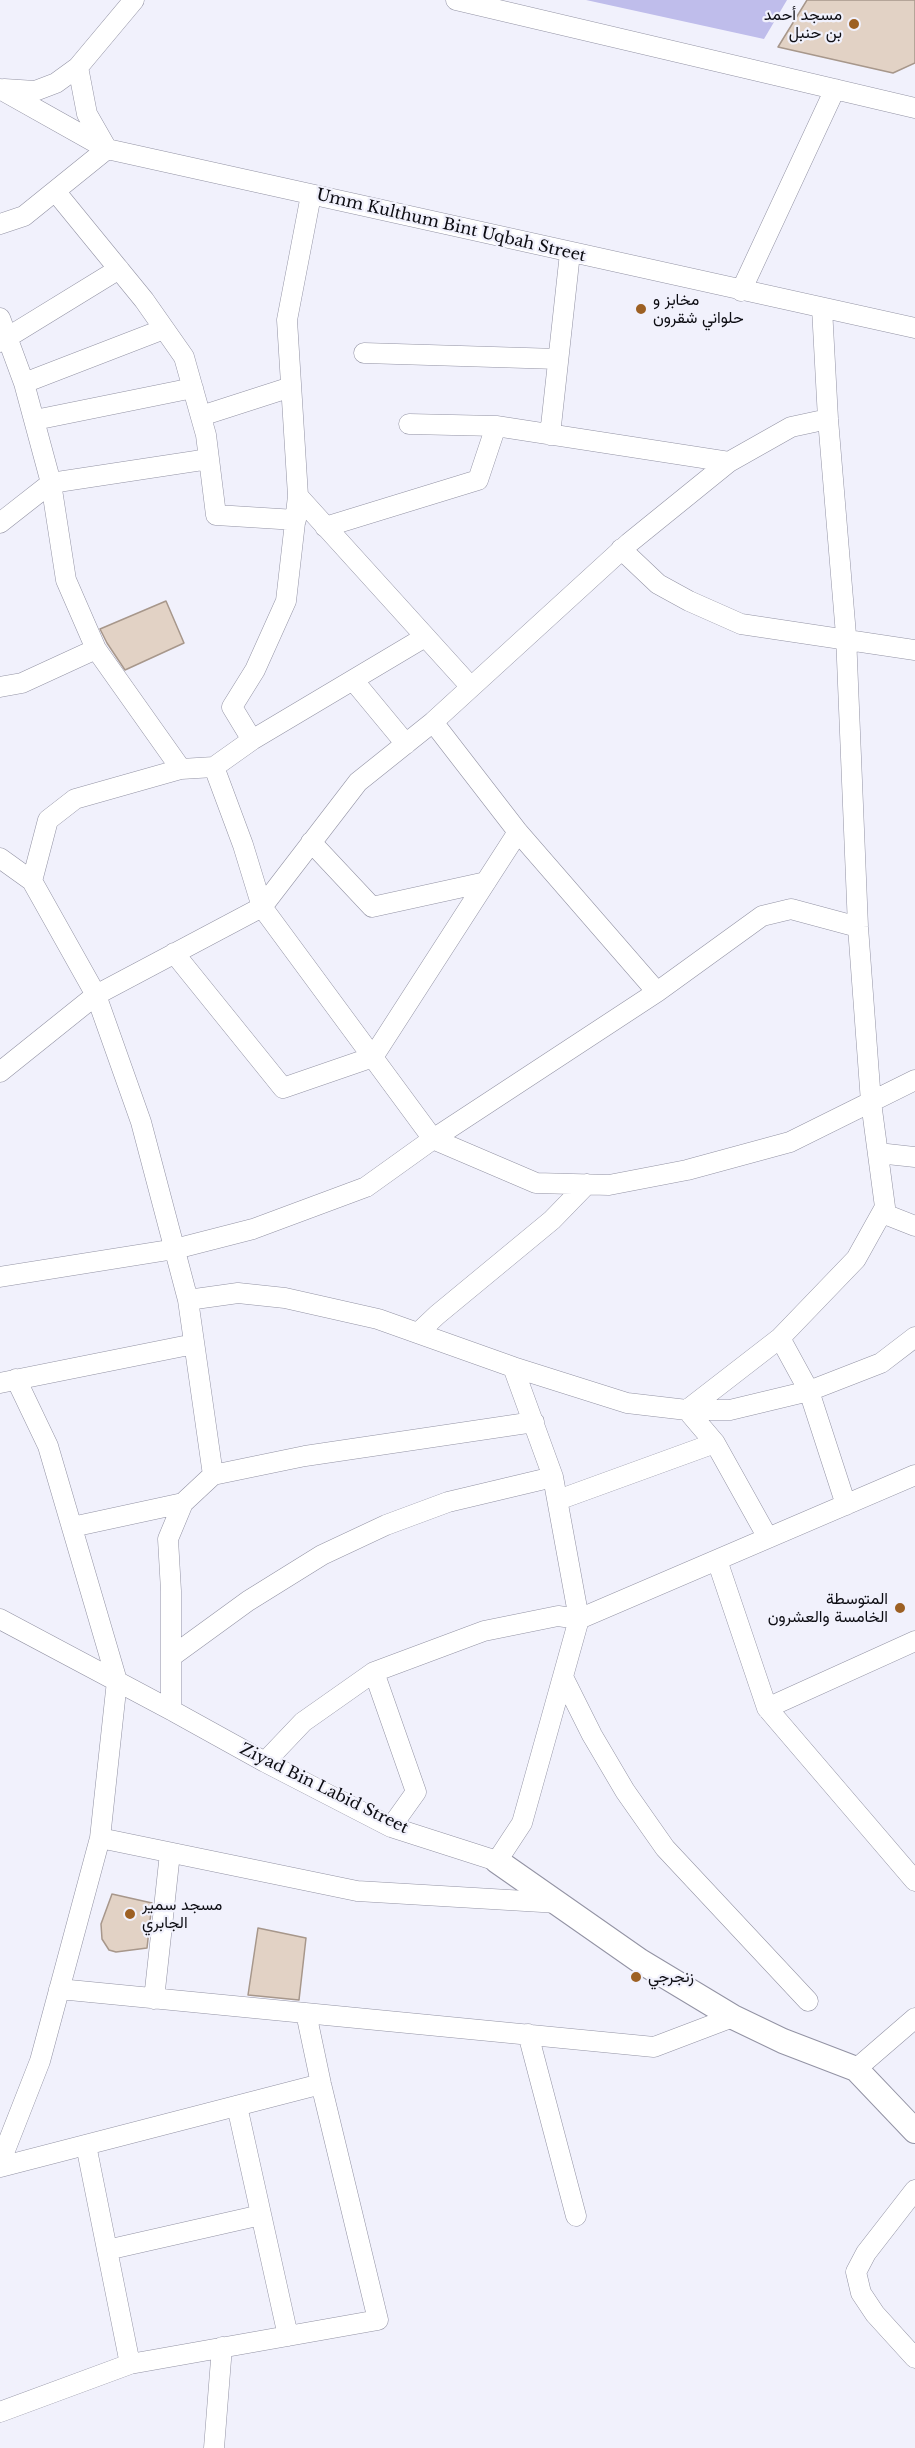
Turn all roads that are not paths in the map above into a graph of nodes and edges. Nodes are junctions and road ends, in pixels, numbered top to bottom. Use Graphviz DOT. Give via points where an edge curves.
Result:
graph roads {
  1 [pos="134,0"];
  2 [pos="456,0"];
  3 [pos="78,67"];
  4 [pos="0,89"];
  5 [pos="835,89"];
  6 [pos="915,108"];
  7 [pos="107,149"];
  8 [pos="55,190"];
  9 [pos="311,195"];
  10 [pos="0,224"];
  11 [pos="570,253"];
  12 [pos="119,269"];
  13 [pos="741,291"];
  14 [pos="822,308"];
  15 [pos="0,318"];
  16 [pos="915,328"];
  17 [pos="164,329"];
  18 [pos="4,340"];
  19 [pos="364,353"];
  20 [pos="558,359"];
  21 [pos="24,383"];
  22 [pos="291,387"];
  23 [pos="192,388"];
  24 [pos="201,416"];
  25 [pos="828,419"];
  26 [pos="35,420"];
  27 [pos="409,424"];
  28 [pos="496,426"];
  29 [pos="550,435"];
  30 [pos="209,459"];
  31 [pos="729,462"];
  32 [pos="51,483"];
  33 [pos="298,496"];
  34 [pos="296,520"];
  35 [pos="0,523"];
  36 [pos="326,527"];
  37 [pos="621,549"];
  38 [pos="425,637"];
  39 [pos="846,641"];
  40 [pos="96,649"];
  41 [pos="915,650"];
  42 [pos="353,680"];
  43 [pos="0,687"];
  44 [pos="471,687"];
  45 [pos="433,722"];
  46 [pos="252,740"];
  47 [pos="406,744"];
  48 [pos="214,767"];
  49 [pos="182,769"];
  50 [pos="518,832"];
  51 [pos="311,843"];
  52 [pos="0,858"];
  53 [pos="32,881"];
  54 [pos="486,882"];
  55 [pos="262,907"];
  56 [pos="858,927"];
  57 [pos="174,953"];
  58 [pos="657,992"];
  59 [pos="96,995"];
  60 [pos="373,1057"];
  61 [pos="0,1072"];
  62 [pos="915,1080"];
  63 [pos="872,1102"];
  64 [pos="433,1139"];
  65 [pos="878,1154"];
  66 [pos="915,1157"];
  67 [pos="587,1184"];
  68 [pos="882,1213"];
  69 [pos="915,1226"];
  70 [pos="175,1249"];
  71 [pos="0,1277"];
  72 [pos="188,1300"];
  73 [pos="418,1333"];
  74 [pos="915,1337"];
  75 [pos="780,1338"];
  76 [pos="194,1344"];
  77 [pos="513,1366"];
  78 [pos="8,1381"];
  79 [pos="809,1390"];
  80 [pos="687,1410"];
  81 [pos="534,1422"];
  82 [pos="715,1443"];
  83 [pos="213,1475"];
  84 [pos="915,1475"];
  85 [pos="553,1477"];
  86 [pos="558,1500"];
  87 [pos="183,1503"];
  88 [pos="846,1505"];
  89 [pos="72,1527"];
  90 [pos="768,1538"];
  91 [pos="717,1560"];
  92 [pos="0,1619"];
  93 [pos="579,1619"];
  94 [pos="915,1641"];
  95 [pos="171,1657"];
  96 [pos="374,1672"];
  97 [pos="563,1677"];
  98 [pos="117,1681"];
  99 [pos="767,1708"];
  100 [pos="171,1710"];
  101 [pos="266,1762"];
  102 [pos="391,1827"];
  103 [pos="100,1838"];
  104 [pos="170,1852"];
  105 [pos="497,1861"];
  106 [pos="908,1861"];
  107 [pos="915,1881"];
  108 [pos="559,1903"];
  109 [pos="59,1989"];
  110 [pos="154,1999"];
  111 [pos="808,2001"];
  112 [pos="306,2013"];
  113 [pos="733,2017"];
  114 [pos="915,2018"];
  115 [pos="528,2034"];
  116 [pos="856,2069"];
  117 [pos="321,2085"];
  118 [pos="237,2106"];
  119 [pos="915,2130"];
  120 [pos="86,2145"];
  121 [pos="0,2165"];
  122 [pos="915,2190"];
  123 [pos="261,2215"];
  124 [pos="576,2216"];
  125 [pos="107,2250"];
  126 [pos="288,2336"];
  127 [pos="222,2347"];
  128 [pos="915,2358"];
  129 [pos="130,2364"];
  130 [pos="0,2412"];
  131 [pos="214,2448"];
  1 -- 3 [label="street"];
  2 -- 5 [label="street"];
  3 -- 4 [label="street" via="56,83 35,91"];
  3 -- 7 [label="street" via="87,114"];
  4 -- 7 [label="street, Umm Kulthum Bint Uqbah Street"];
  5 -- 6 [label="street"];
  5 -- 13 [label="street"];
  7 -- 8 [label="street"];
  7 -- 9 [label="street, Umm Kulthum Bint Uqbah Street"];
  8 -- 10 [label="street" via="24,216"];
  8 -- 12 [label="street"];
  9 -- 11 [label="street, Umm Kulthum Bint Uqbah Street"];
  9 -- 22 [label="street" via="287,320"];
  11 -- 13 [label="street, Umm Kulthum Bint Uqbah Street"];
  11 -- 20 [label="street"];
  12 -- 17 [label="street"];
  12 -- 18 [label="street"];
  13 -- 14 [label="street, Umm Kulthum Bint Uqbah Street"];
  14 -- 16 [label="street, Umm Kulthum Bint Uqbah Street"];
  14 -- 25 [label="street"];
  15 -- 18 [label="street"];
  17 -- 21 [label="street"];
  17 -- 23 [label="street" via="183,357"];
  18 -- 21 [label="street"];
  19 -- 20 [label="street"];
  20 -- 29 [label="street"];
  21 -- 26 [label="street"];
  22 -- 24 [label="street"];
  22 -- 33 [label="street"];
  23 -- 24 [label="street"];
  23 -- 26 [label="street"];
  24 -- 30 [label="street"];
  25 -- 31 [label="street" via="791,427"];
  25 -- 39 [label="street"];
  26 -- 32 [label="street"];
  27 -- 28 [label="street"];
  28 -- 29 [label="street"];
  28 -- 36 [label="street" via="478,480"];
  29 -- 31 [label="street"];
  30 -- 32 [label="street"];
  30 -- 34 [label="street" via="216,515"];
  31 -- 37 [label="street"];
  32 -- 35 [label="street"];
  32 -- 40 [label="street" via="66,580"];
  33 -- 34 [label="street"];
  33 -- 36 [label="street"];
  34 -- 46 [label="street" via="286,601 255,670 232,707"];
  36 -- 38 [label="street"];
  37 -- 39 [label="street" via="658,584 714,613 741,624"];
  37 -- 44 [label="street"];
  38 -- 42 [label="street"];
  38 -- 44 [label="street"];
  39 -- 41 [label="street"];
  39 -- 56 [label="street"];
  40 -- 43 [label="street" via="22,683"];
  40 -- 49 [label="street"];
  42 -- 46 [label="street"];
  42 -- 47 [label="street"];
  44 -- 45 [label="street"];
  45 -- 47 [label="street"];
  45 -- 50 [label="street"];
  46 -- 48 [label="street"];
  47 -- 51 [label="street" via="358,782"];
  48 -- 49 [label="street"];
  48 -- 55 [label="street"];
  49 -- 53 [label="street" via="75,799 48,820"];
  50 -- 54 [label="street"];
  50 -- 58 [label="street"];
  51 -- 54 [label="street" via="372,907"];
  51 -- 55 [label="street"];
  52 -- 53 [label="street"];
  53 -- 59 [label="street"];
  54 -- 60 [label="street"];
  55 -- 57 [label="street"];
  55 -- 60 [label="street"];
  56 -- 58 [label="street" via="791,909 762,916"];
  56 -- 63 [label="street"];
  57 -- 59 [label="street"];
  57 -- 60 [label="street" via="283,1088"];
  58 -- 64 [label="street"];
  59 -- 61 [label="street"];
  59 -- 70 [label="street" via="141,1122"];
  60 -- 64 [label="street"];
  62 -- 63 [label="street"];
  63 -- 65 [label="street"];
  63 -- 67 [label="street" via="790,1142 687,1170 609,1185"];
  64 -- 67 [label="street" via="536,1183"];
  64 -- 70 [label="street" via="366,1187 253,1229"];
  65 -- 66 [label="street"];
  65 -- 68 [label="street" via="885,1207"];
  67 -- 73 [label="street" via="552,1220"];
  68 -- 69 [label="street"];
  68 -- 75 [label="street" via="856,1259"];
  70 -- 71 [label="street"];
  70 -- 72 [label="street"];
  72 -- 73 [label="street" via="238,1293 285,1298 378,1319"];
  72 -- 76 [label="street"];
  73 -- 77 [label="street"];
  74 -- 79 [label="street" via="881,1363"];
  75 -- 79 [label="street"];
  75 -- 80 [label="street"];
  76 -- 78 [label="street"];
  76 -- 83 [label="street"];
  77 -- 80 [label="street" via="627,1403"];
  77 -- 81 [label="street"];
  78 -- 89 [label="street" via="48,1446"];
  79 -- 80 [label="street" via="730,1410"];
  79 -- 88 [label="street"];
  80 -- 82 [label="street"];
  81 -- 83 [label="street" via="305,1456"];
  81 -- 85 [label="street"];
  82 -- 86 [label="street"];
  82 -- 90 [label="street"];
  83 -- 87 [label="street"];
  84 -- 88 [label="street"];
  85 -- 86 [label="street"];
  85 -- 95 [label="street" via="448,1502 386,1524 322,1554 248,1600"];
  86 -- 93 [label="street"];
  87 -- 89 [label="street"];
  87 -- 95 [label="street" via="168,1539"];
  88 -- 90 [label="street"];
  89 -- 98 [label="street"];
  90 -- 91 [label="street"];
  91 -- 93 [label="street"];
  91 -- 99 [label="street"];
  92 -- 98 [label="street, Ziyad Bin Labid Street"];
  93 -- 96 [label="street" via="558,1616 484,1631"];
  93 -- 97 [label="street"];
  94 -- 99 [label="street"];
  95 -- 100 [label="street"];
  96 -- 101 [label="street" via="303,1722"];
  96 -- 102 [label="street" via="416,1792"];
  97 -- 105 [label="street" via="522,1823"];
  97 -- 111 [label="street" via="625,1791 665,1848"];
  98 -- 100 [label="street, Ziyad Bin Labid Street"];
  98 -- 103 [label="street"];
  99 -- 106 [label="street"];
  100 -- 101 [label="street, Ziyad Bin Labid Street"];
  101 -- 102 [label="street, Ziyad Bin Labid Street"];
  102 -- 105 [label="street, Ziyad Bin Labid Street"];
  103 -- 104 [label="street"];
  103 -- 109 [label="street"];
  104 -- 108 [label="street" via="357,1891"];
  104 -- 110 [label="street"];
  105 -- 108 [label="main road, Ziyad Bin Labid Street"];
  106 -- 107 [label="street"];
  108 -- 113 [label="main road, Ziyad Bin Labid Street" via="640,1961"];
  109 -- 110 [label="street"];
  109 -- 121 [label="street" via="40,2061"];
  110 -- 112 [label="street"];
  112 -- 115 [label="street"];
  112 -- 117 [label="street"];
  113 -- 115 [label="street" via="654,2046"];
  113 -- 116 [label="main road, Ziyad Bin Labid Street"];
  114 -- 116 [label="street"];
  115 -- 124 [label="street"];
  116 -- 119 [label="main road, Ziyad Bin Labid Street"];
  117 -- 118 [label="street"];
  117 -- 126 [label="street" via="378,2320"];
  118 -- 120 [label="street"];
  118 -- 123 [label="street"];
  120 -- 121 [label="street"];
  120 -- 125 [label="street"];
  122 -- 128 [label="street" via="856,2272 861,2293"];
  123 -- 125 [label="street"];
  123 -- 126 [label="street"];
  125 -- 129 [label="street"];
  126 -- 127 [label="street"];
  127 -- 129 [label="street"];
  127 -- 131 [label="street"];
  129 -- 130 [label="street"];
}
